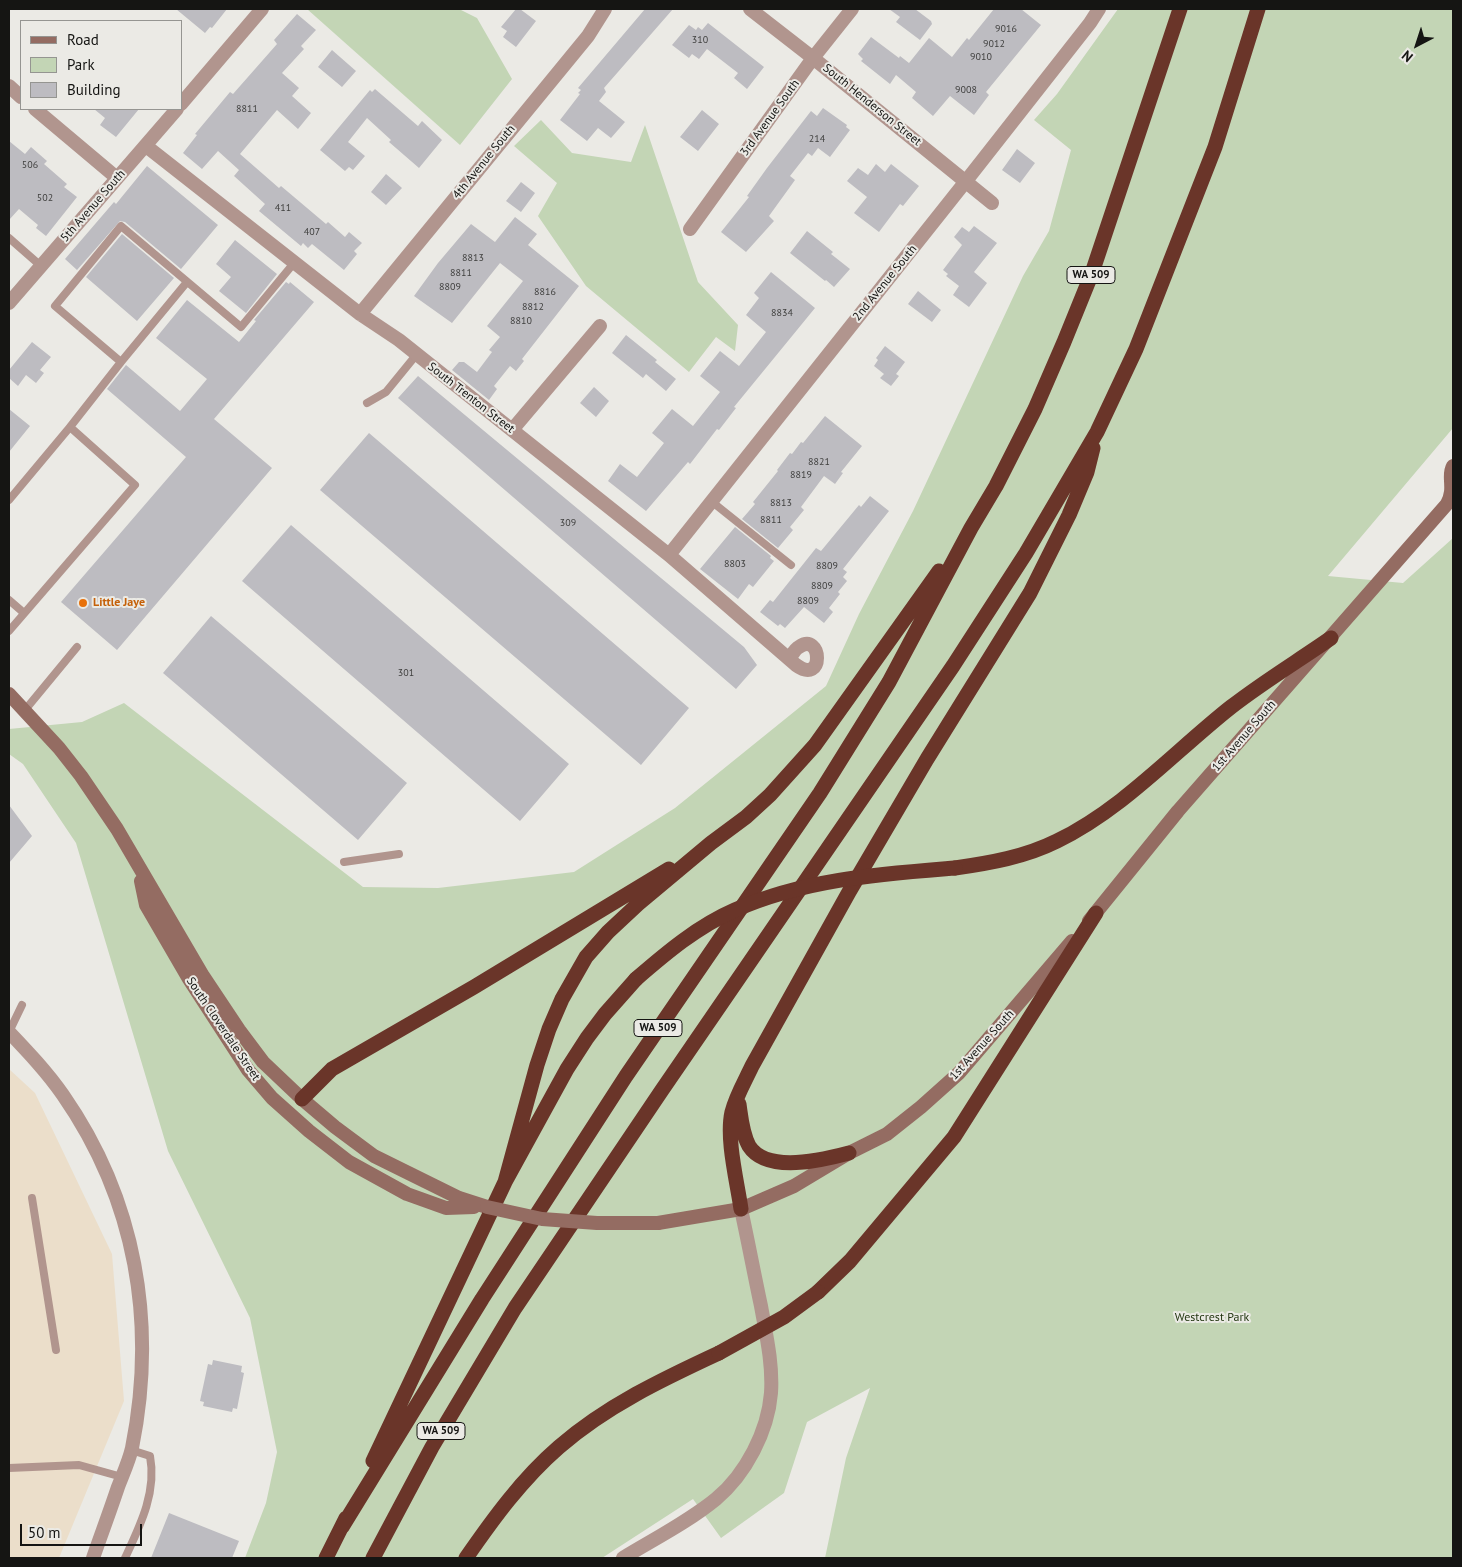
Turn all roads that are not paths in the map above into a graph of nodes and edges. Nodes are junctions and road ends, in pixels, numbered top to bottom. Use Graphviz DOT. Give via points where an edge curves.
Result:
graph roads {
  1 [pos="262,9"];
  2 [pos="605,9"];
  3 [pos="750,9"];
  4 [pos="852,9"];
  5 [pos="1099,9"];
  6 [pos="1180,9"];
  7 [pos="1258,9"];
  8 [pos="813,58"];
  9 [pos="9,86"];
  10 [pos="20,96"];
  11 [pos="182,103"];
  12 [pos="36,110"];
  13 [pos="176,110"];
  14 [pos="146,146"];
  15 [pos="117,178"];
  16 [pos="966,181"];
  17 [pos="992,203"];
  18 [pos="690,228"];
  19 [pos="9,238"];
  20 [pos="294,263"];
  21 [pos="41,266"];
  22 [pos="187,282"];
  23 [pos="9,303"];
  24 [pos="360,314"];
  25 [pos="600,326"];
  26 [pos="417,354"];
  27 [pos="121,362"];
  28 [pos="367,403"];
  29 [pos="70,427"];
  30 [pos="512,430"];
  31 [pos="1097,432"];
  32 [pos="1453,466"];
  33 [pos="9,500"];
  34 [pos="711,501"];
  35 [pos="1450,503"];
  36 [pos="971,528"];
  37 [pos="669,555"];
  38 [pos="791,565"];
  39 [pos="9,600"];
  40 [pos="24,613"];
  41 [pos="9,631"];
  42 [pos="1331,638"];
  43 [pos="77,647"];
  44 [pos="789,659"];
  45 [pos="9,694"];
  46 [pos="24,710"];
  47 [pos="711,843"];
  48 [pos="399,854"];
  49 [pos="344,862"];
  50 [pos="138,868"];
  51 [pos="1096,913"];
  52 [pos="22,1005"];
  53 [pos="9,1032"];
  54 [pos="738,1095"];
  55 [pos="302,1099"];
  56 [pos="849,1153"];
  57 [pos="505,1182"];
  58 [pos="32,1198"];
  59 [pos="487,1207"];
  60 [pos="741,1208"];
  61 [pos="56,1350"];
  62 [pos="131,1450"];
  63 [pos="9,1468"];
  64 [pos="122,1477"];
  65 [pos="342,1527"];
  66 [pos="93,1558"];
  67 [pos="126,1558"];
  68 [pos="326,1558"];
  69 [pos="373,1558"];
  70 [pos="466,1558"];
  71 [pos="623,1558"];
  1 -- 11 [label="street"];
  2 -- 24 [label="street, 4th Avenue South" via="588,36"];
  3 -- 8 [label="street, South Henderson Street"];
  4 -- 8 [label="street, 3rd Avenue South"];
  5 -- 16 [label="street, 2nd Avenue South"];
  6 -- 36 [label="highway, WA 509" via="1085,290 1035,409"];
  7 -- 31 [label="highway, WA 509" via="1215,147 1136,349"];
  8 -- 16 [label="street, South Henderson Street"];
  8 -- 18 [label="street, 3rd Avenue South"];
  9 -- 10 [label="street"];
  12 -- 15 [label="street"];
  13 -- 14 [label="street, 5th Avenue South"];
  14 -- 15 [label="street, 5th Avenue South"];
  14 -- 20 [label="street, South Trenton Street"];
  15 -- 21 [label="street, 5th Avenue South"];
  16 -- 17 [label="street, South Henderson Street"];
  16 -- 34 [label="street, 2nd Avenue South"];
  19 -- 21 [label="lane"];
  20 -- 22 [label="lane" via="240,327"];
  20 -- 24 [label="street, South Trenton Street"];
  21 -- 23 [label="street, 5th Avenue South"];
  22 -- 27 [label="lane"];
  22 -- 27 [label="lane" via="121,226 55,306"];
  24 -- 26 [label="street, South Trenton Street"];
  25 -- 30 [label="street"];
  26 -- 28 [label="lane" via="386,392"];
  26 -- 30 [label="street, South Trenton Street"];
  27 -- 29 [label="lane"];
  29 -- 33 [label="lane"];
  29 -- 40 [label="lane" via="135,485"];
  30 -- 37 [label="street, South Trenton Street"];
  31 -- 54 [label="highway" via="1087,472 1030,593 873,850"];
  31 -- 69 [label="highway, WA 509" via="1026,553 954,666 515,1308 432,1447"];
  32 -- 35 [label="main road"];
  34 -- 37 [label="street, 2nd Avenue South"];
  34 -- 38 [label="lane"];
  35 -- 42 [label="main road, 1st Avenue South"];
  36 -- 47 [label="highway" via="815,745 770,795"];
  36 -- 65 [label="highway, WA 509" via="889,682 845,755 626,1076"];
  37 -- 44 [label="street, South Trenton Street"];
  39 -- 40 [label="lane"];
  40 -- 41 [label="lane"];
  42 -- 51 [label="main road, 1st Avenue South" via="1178,811"];
  42 -- 57 [label="highway, bridge" via="1231,707 1159,770 1093,821 1056,842 988,864 832,881 784,892 735,910 698,931 665,953 605,1014 567,1069"];
  43 -- 46 [label="lane"];
  45 -- 46 [label="main road, South Cloverdale Street"];
  46 -- 50 [label="main road, South Cloverdale Street" via="81,776"];
  47 -- 55 [label="highway" via="332,1069"];
  47 -- 57 [label="highway" via="608,932 573,978 549,1029"];
  48 -- 49 [label="lane"];
  50 -- 55 [label="main road, South Cloverdale Street" via="239,1030 263,1062"];
  50 -- 59 [label="main road, South Cloverdale Street" via="146,905 189,979 248,1070 272,1098 349,1162 407,1194 446,1208"];
  51 -- 56 [label="main road, 1st Avenue South" via="959,1073 887,1134"];
  51 -- 70 [label="highway, bridge" via="954,1137 850,1261 818,1292 784,1317 622,1401 559,1447 504,1506"];
  52 -- 53 [label="lane"];
  53 -- 62 [label="street" via="63,1095 100,1156 121,1207 137,1277 142,1322 141,1381"];
  54 -- 56 [label="highway" via="746,1138 750,1147 764,1157 776,1162 789,1162 822,1160"];
  54 -- 60 [label="highway" via="731,1130"];
  55 -- 59 [label="main road, South Cloverdale Street" via="374,1156 459,1198"];
  56 -- 60 [label="main road, 1st Avenue South" via="794,1186"];
  57 -- 65 [label="highway"];
  58 -- 61 [label="lane"];
  59 -- 60 [label="main road, South Cloverdale Street, bridge" via="542,1219 597,1223 658,1223"];
  60 -- 71 [label="street" via="769,1348 771,1392 766,1418 736,1480 716,1499"];
  62 -- 64 [label="street"];
  62 -- 67 [label="lane" via="150,1456 152,1467 150,1497"];
  63 -- 64 [label="lane" via="79,1465"];
  64 -- 66 [label="street"];
  65 -- 68 [label="highway, WA 509"];
}
